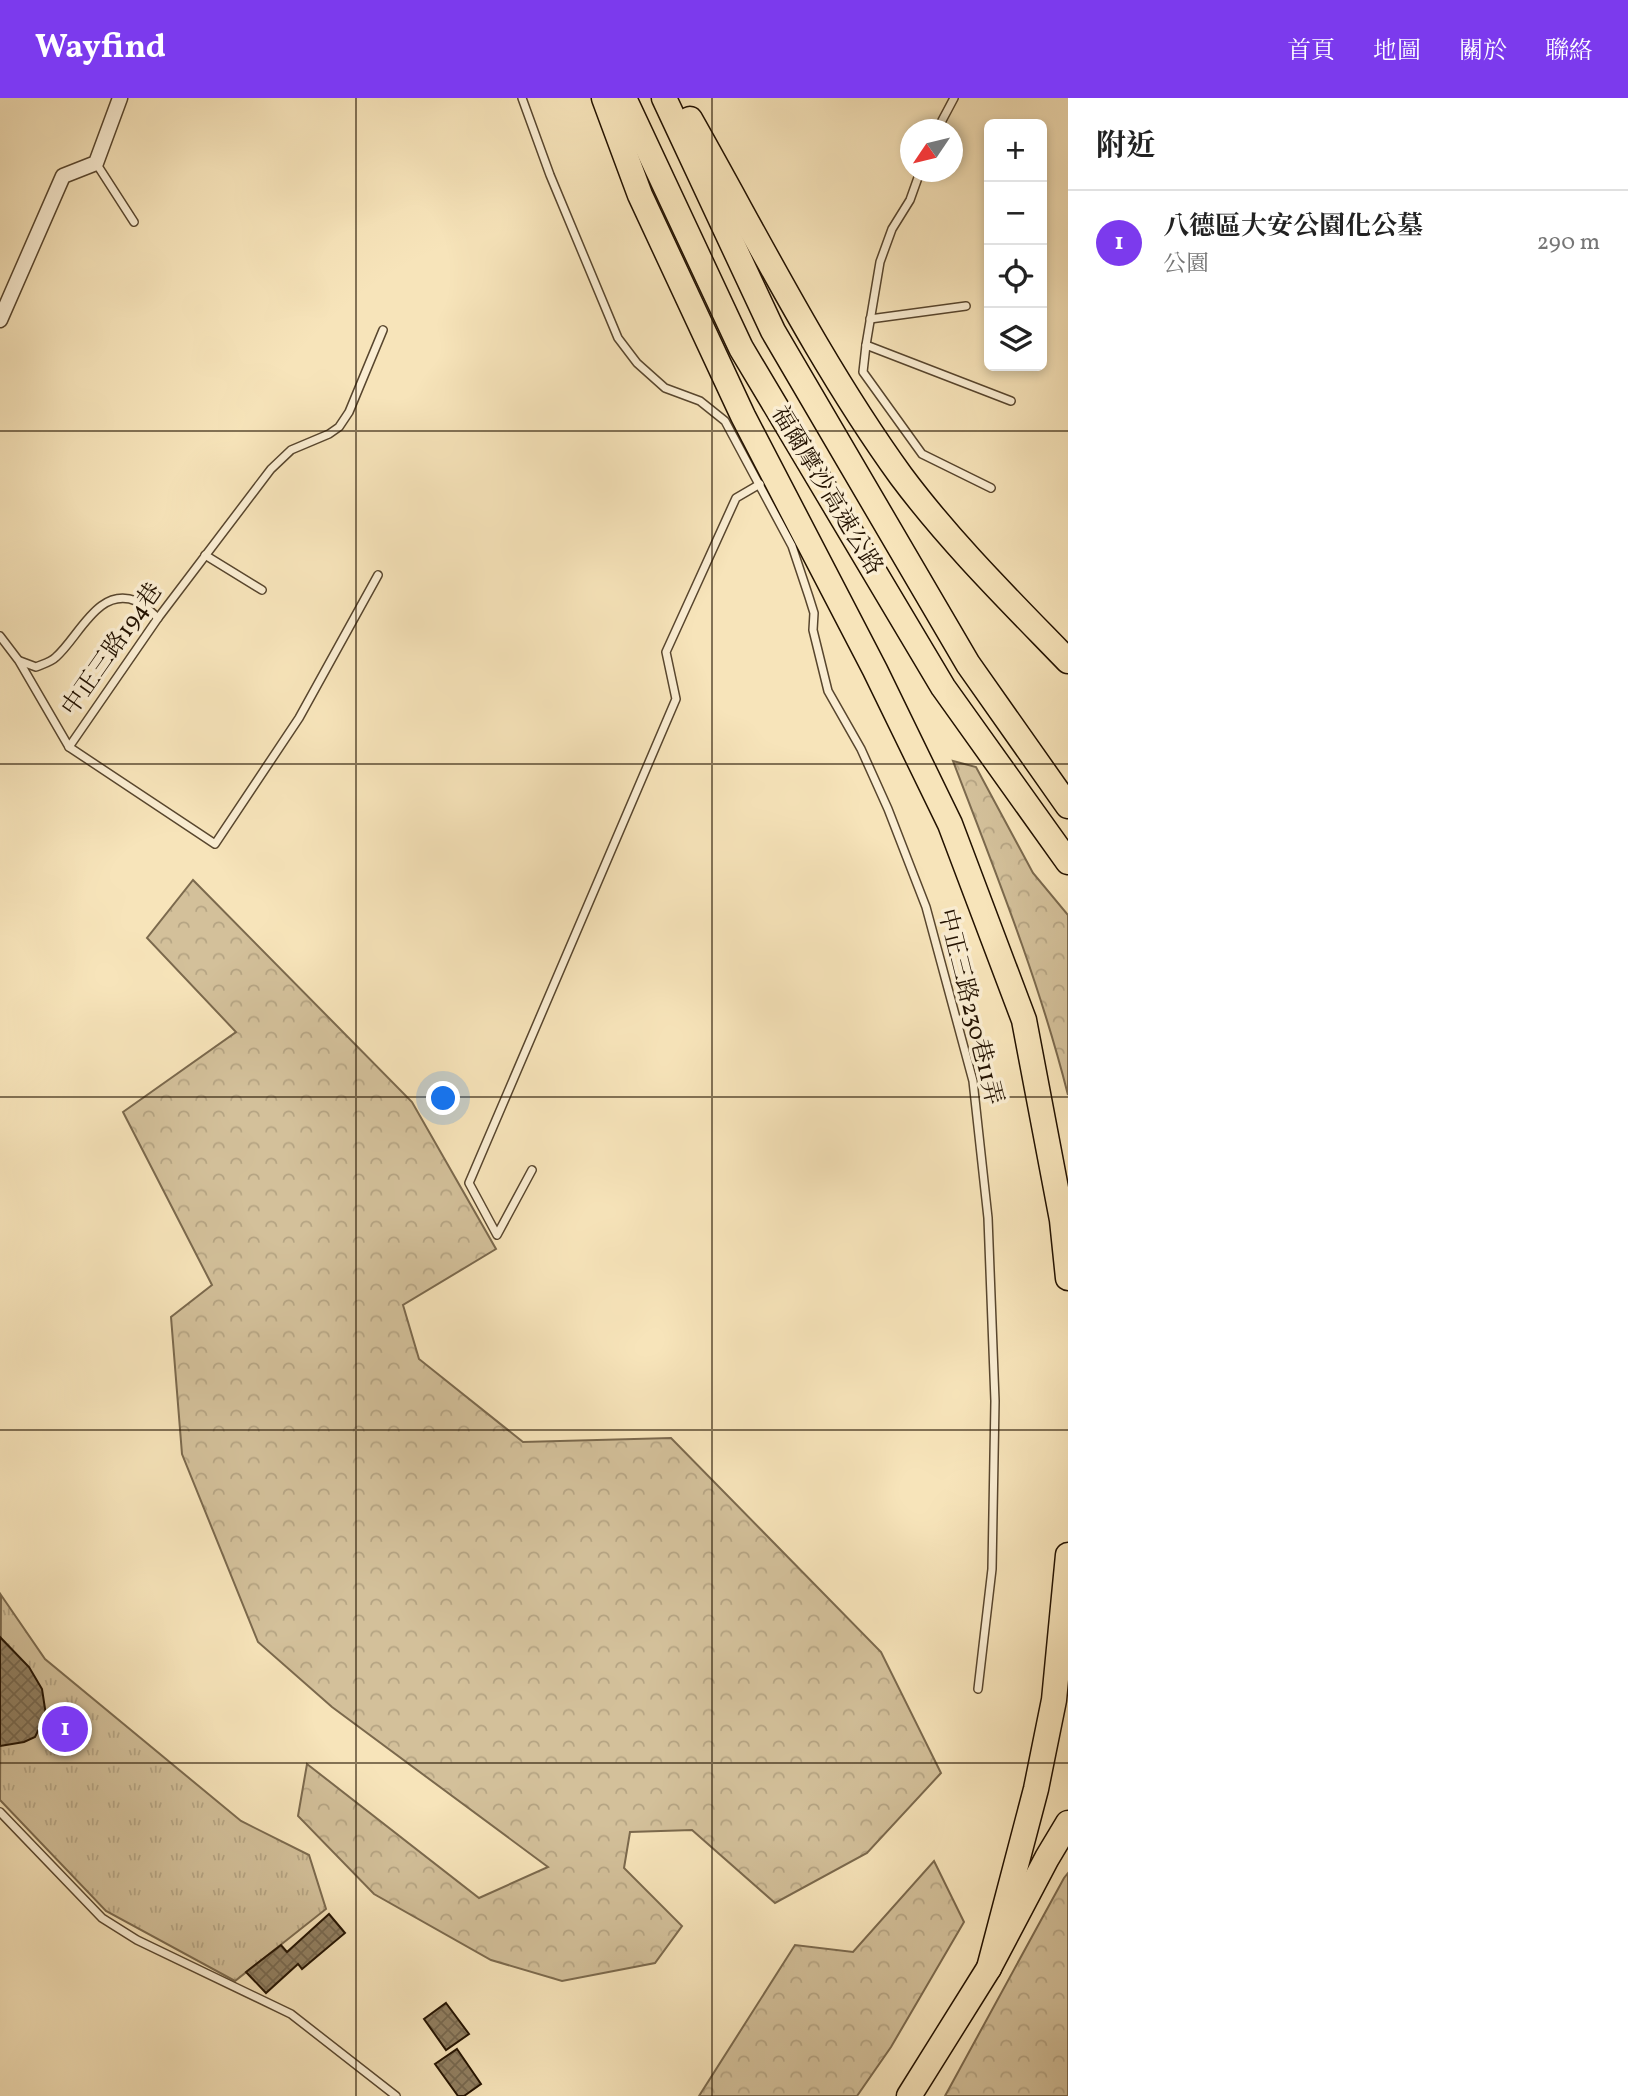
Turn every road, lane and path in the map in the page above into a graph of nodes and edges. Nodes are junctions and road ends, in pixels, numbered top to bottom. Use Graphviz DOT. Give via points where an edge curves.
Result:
graph roads {
  1 [pos="120,98"];
  2 [pos="522,98"];
  3 [pos="604,98"];
  4 [pos="624,98"];
  5 [pos="664,98"];
  6 [pos="679,98"];
  7 [pos="954,98"];
  8 [pos="943,119"];
  9 [pos="96,163"];
  10 [pos="916,182"];
  11 [pos="134,222"];
  12 [pos="966,306"];
  13 [pos="870,319"];
  14 [pos="0,320"];
  15 [pos="383,330"];
  16 [pos="866,345"];
  17 [pos="1011,401"];
  18 [pos="760,484"];
  19 [pos="991,488"];
  20 [pos="205,555"];
  21 [pos="378,575"];
  22 [pos="262,590"];
  23 [pos="158,618"];
  24 [pos="0,635"];
  25 [pos="19,661"];
  26 [pos="1068,661"];
  27 [pos="69,747"];
  28 [pos="1068,806"];
  29 [pos="1068,862"];
  30 [pos="532,1170"];
  31 [pos="1068,1278"];
  32 [pos="1068,1555"];
  33 [pos="978,1689"];
  34 [pos="0,1812"];
  35 [pos="1068,1823"];
  36 [pos="989,1968"];
  37 [pos="396,2096"];
  38 [pos="909,2096"];
  1 -- 9 [label="street"];
  2 -- 18 [label="lane, 中正三路230巷11弄" via="618,338 665,388 700,401 725,421"];
  3 -- 31 [label="highway" via="640,195 743,416 950,824 1024,1020 1062,1220"];
  4 -- 29 [label="highway, 福爾摩沙高速公路" via="741,348 943,687"];
  5 -- 28 [label="highway, 福爾摩沙高速公路" via="773,331 968,664"];
  6 -- 26 [label="highway" via="826,361 901,475 965,555"];
  7 -- 8 [label="lane"];
  9 -- 11 [label="lane"];
  9 -- 14 [label="street" via="63,176"];
  10 -- 13 [label="lane" via="880,262"];
  12 -- 13 [label="lane"];
  13 -- 16 [label="lane"];
  15 -- 20 [label="lane, 中正三路194巷" via="339,427 291,450 271,469"];
  16 -- 17 [label="lane"];
  16 -- 19 [label="lane" via="863,372 922,454"];
  18 -- 30 [label="lane" via="736,498 666,652 676,699 469,1183 497,1235"];
  18 -- 33 [label="lane, 中正三路230巷11弄" via="792,546 809,597 828,691 867,761 926,907 973,1081 988,1218 995,1401 992,1569"];
  20 -- 22 [label="lane"];
  20 -- 23 [label="lane, 中正三路194巷"];
  21 -- 27 [label="lane, 中正三路194巷" via="299,718 215,844"];
  23 -- 25 [label="lane" via="138,601 108,600 55,659 36,667"];
  23 -- 27 [label="lane, 中正三路194巷"];
  24 -- 25 [label="lane"];
  25 -- 27 [label="lane"];
  32 -- 36 [label="highway" via="1054,1700"];
  34 -- 37 [label="lane" via="102,1918 136,1940 291,2014"];
  35 -- 36 [label="highway"];
  36 -- 38 [label="highway"];
}
